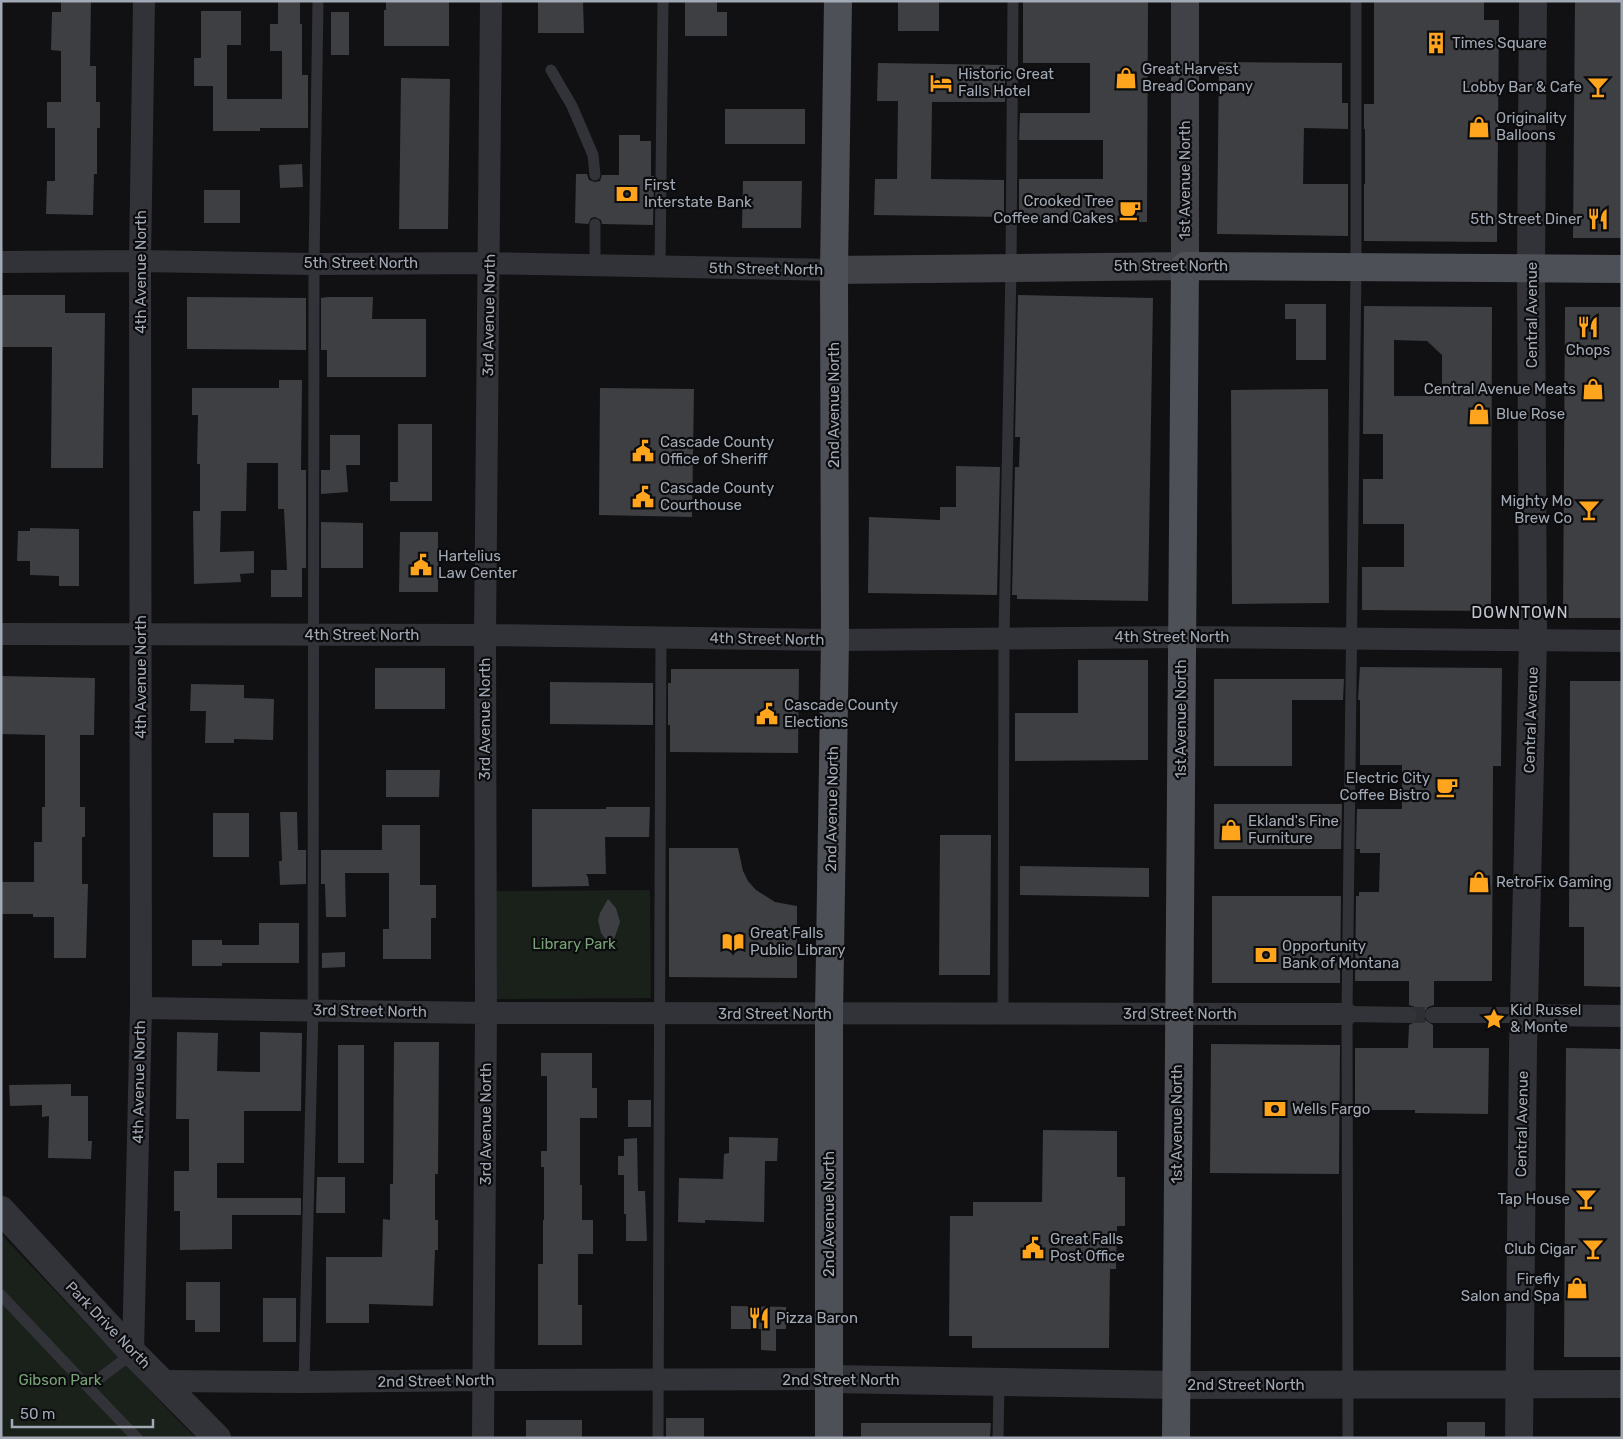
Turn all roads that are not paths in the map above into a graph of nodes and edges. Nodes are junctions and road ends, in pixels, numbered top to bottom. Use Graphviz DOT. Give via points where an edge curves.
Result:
graph roads {
  1 [pos="144,1"];
  2 [pos="318,1"];
  3 [pos="491,1"];
  4 [pos="664,1"];
  5 [pos="838,1"];
  6 [pos="1012,1"];
  7 [pos="1185,1"];
  8 [pos="1356,1"];
  9 [pos="1533,1"];
  10 [pos="551,70"];
  11 [pos="595,175"];
  12 [pos="595,224"];
  13 [pos="140,261"];
  14 [pos="1,262"];
  15 [pos="489,263"];
  16 [pos="314,264"];
  17 [pos="595,265"];
  18 [pos="1185,266"];
  19 [pos="660,267"];
  20 [pos="1356,267"];
  21 [pos="1011,268"];
  22 [pos="1532,268"];
  23 [pos="1622,269"];
  24 [pos="834,270"];
  25 [pos="1,634"];
  26 [pos="141,634"];
  27 [pos="314,635"];
  28 [pos="485,635"];
  29 [pos="661,637"];
  30 [pos="1181,637"];
  31 [pos="1004,638"];
  32 [pos="1350,639"];
  33 [pos="835,640"];
  34 [pos="1533,641"];
  35 [pos="1622,641"];
  36 [pos="141,1008"];
  37 [pos="313,1010"];
  38 [pos="486,1013"];
  39 [pos="660,1014"];
  40 [pos="829,1014"];
  41 [pos="1003,1014"];
  42 [pos="1178,1014"];
  43 [pos="1347,1014"];
  44 [pos="1410,1015"];
  45 [pos="1433,1015"];
  46 [pos="1523,1016"];
  47 [pos="1622,1016"];
  48 [pos="1,1210"];
  49 [pos="1,1295"];
  50 [pos="133,1353"];
  51 [pos="162,1380"];
  52 [pos="484,1380"];
  53 [pos="658,1380"];
  54 [pos="830,1380"];
  55 [pos="304,1382"];
  56 [pos="999,1382"];
  57 [pos="1519,1383"];
  58 [pos="1348,1384"];
  59 [pos="1622,1384"];
  60 [pos="1175,1385"];
  61 [pos="88,1387"];
  62 [pos="137,1438"];
  63 [pos="217,1438"];
  64 [pos="483,1438"];
  65 [pos="658,1438"];
  66 [pos="829,1438"];
  67 [pos="998,1438"];
  68 [pos="1176,1438"];
  69 [pos="1348,1438"];
  70 [pos="1519,1438"];
  1 -- 13 [label="street, 4th Avenue North"];
  2 -- 16 [label="lane"];
  3 -- 15 [label="street, 3rd Avenue North"];
  4 -- 19 [label="lane"];
  5 -- 24 [label="main road, 2nd Avenue North"];
  6 -- 21 [label="lane"];
  7 -- 18 [label="main road, 1st Avenue North"];
  8 -- 20 [label="lane"];
  9 -- 22 [label="street, Central Avenue"];
  10 -- 11 [label="lane" via="572,106 593,155"];
  12 -- 17 [label="lane"];
  13 -- 14 [label="street, 5th Street North"];
  13 -- 16 [label="street, 5th Street North"];
  13 -- 26 [label="street, 4th Avenue North"];
  15 -- 16 [label="street, 5th Street North"];
  15 -- 17 [label="street, 5th Street North"];
  15 -- 28 [label="street, 3rd Avenue North"];
  16 -- 27 [label="lane"];
  17 -- 19 [label="street, 5th Street North"];
  18 -- 20 [label="main road, 5th Street North"];
  18 -- 21 [label="main road, 5th Street North"];
  18 -- 30 [label="main road, 1st Avenue North"];
  19 -- 24 [label="street, 5th Street North"];
  20 -- 22 [label="main road, 5th Street North"];
  20 -- 32 [label="lane"];
  21 -- 24 [label="main road, 5th Street North"];
  21 -- 31 [label="lane"];
  22 -- 23 [label="main road, 5th Street North"];
  22 -- 34 [label="street, Central Avenue"];
  24 -- 33 [label="main road, 2nd Avenue North"];
  25 -- 26 [label="street, 4th Street North"];
  26 -- 27 [label="street, 4th Street North"];
  26 -- 36 [label="street, 4th Avenue North"];
  27 -- 28 [label="street, 4th Street North"];
  27 -- 37 [label="lane"];
  28 -- 29 [label="street, 4th Street North"];
  28 -- 38 [label="street, 3rd Avenue North"];
  29 -- 33 [label="street, 4th Street North"];
  29 -- 39 [label="lane"];
  30 -- 31 [label="street, 4th Street North"];
  30 -- 32 [label="street, 4th Street North"];
  30 -- 42 [label="main road, 1st Avenue North"];
  31 -- 33 [label="street, 4th Street North"];
  31 -- 41 [label="lane"];
  32 -- 34 [label="street, 4th Street North"];
  32 -- 43 [label="lane"];
  33 -- 40 [label="main road, 2nd Avenue North"];
  34 -- 35 [label="street, 4th Street North"];
  34 -- 46 [label="street, Central Avenue"];
  36 -- 37 [label="street, 3rd Street North"];
  36 -- 50 [label="street, 4th Avenue North"];
  37 -- 38 [label="street, 3rd Street North"];
  37 -- 55 [label="lane"];
  38 -- 39 [label="street, 3rd Street North"];
  38 -- 52 [label="street, 3rd Avenue North"];
  39 -- 40 [label="street, 3rd Street North"];
  39 -- 53 [label="lane"];
  40 -- 41 [label="street, 3rd Street North"];
  40 -- 54 [label="main road, 2nd Avenue North"];
  41 -- 42 [label="street, 3rd Street North"];
  42 -- 43 [label="street, 3rd Street North"];
  42 -- 60 [label="main road, 1st Avenue North"];
  43 -- 44 [label="street, 3rd Street North"];
  43 -- 58 [label="lane"];
  45 -- 46 [label="street"];
  46 -- 47 [label="street"];
  46 -- 57 [label="street, Central Avenue"];
  48 -- 50 [label="street, Park Drive North"];
  49 -- 61 [label="lane"];
  50 -- 51 [label="street, Park Drive North"];
  50 -- 61 [label="lane"];
  51 -- 55 [label="street, 2nd Street North"];
  51 -- 63 [label="street, Park Drive North"];
  52 -- 53 [label="street, 2nd Street North"];
  52 -- 55 [label="street, 2nd Street North"];
  52 -- 64 [label="street, 3rd Avenue North"];
  53 -- 54 [label="street, 2nd Street North"];
  53 -- 65 [label="lane"];
  54 -- 56 [label="street, 2nd Street North"];
  54 -- 66 [label="main road, 2nd Avenue North"];
  56 -- 60 [label="street, 2nd Street North"];
  56 -- 67 [label="lane"];
  57 -- 58 [label="street, 2nd Street North"];
  57 -- 59 [label="street, 2nd Street North"];
  57 -- 70 [label="street, Central Avenue"];
  58 -- 60 [label="street, 2nd Street North"];
  58 -- 69 [label="lane"];
  60 -- 68 [label="main road, 1st Avenue North"];
  61 -- 62 [label="lane"];
}
